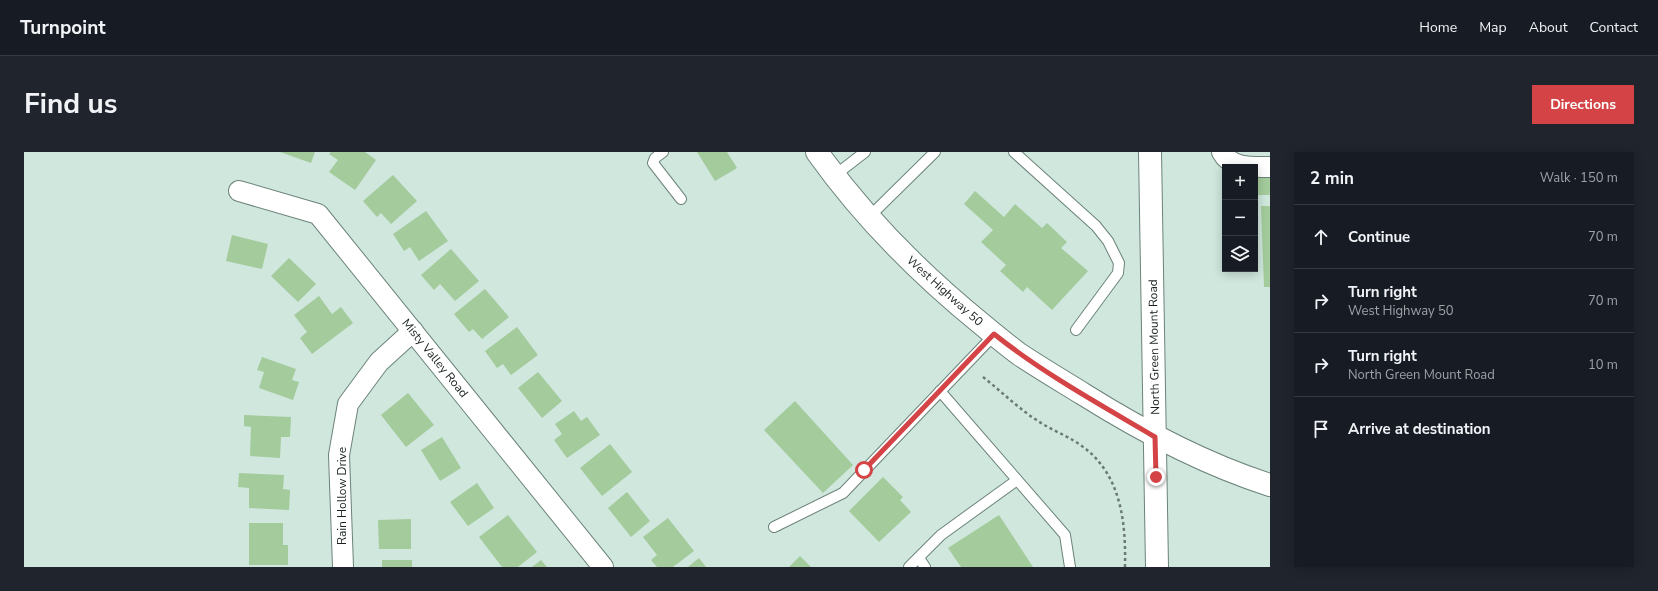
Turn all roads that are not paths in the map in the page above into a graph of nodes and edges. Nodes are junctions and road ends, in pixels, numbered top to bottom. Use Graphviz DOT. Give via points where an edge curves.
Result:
graph roads {
  1 [pos="663,152"];
  2 [pos="817,152"];
  3 [pos="864,152"];
  4 [pos="935,152"];
  5 [pos="1014,152"];
  6 [pos="1150,152"];
  7 [pos="1222,152"];
  8 [pos="1270,167"];
  9 [pos="834,176"];
  10 [pos="239,190"];
  11 [pos="681,199"];
  12 [pos="869,217"];
  13 [pos="1076,330"];
  14 [pos="413,331"];
  15 [pos="994,334"];
  16 [pos="940,391"];
  17 [pos="1155,437"];
  18 [pos="1017,480"];
  19 [pos="1270,485"];
  20 [pos="774,527"];
  21 [pos="919,558"];
  22 [pos="343,567"];
  23 [pos="603,567"];
  24 [pos="909,567"];
  25 [pos="925,567"];
  26 [pos="1070,567"];
  27 [pos="1157,567"];
  1 -- 11 [label="lane" via="653,163"];
  2 -- 9 [label="main road, West Highway 50"];
  3 -- 9 [label="lane"];
  4 -- 12 [label="lane"];
  5 -- 13 [label="lane" via="1096,226 1108,241 1119,263 1118,273"];
  6 -- 17 [label="main road, North Green Mount Road"];
  7 -- 8 [label="street" via="1225,158 1241,167"];
  9 -- 12 [label="main road, West Highway 50"];
  10 -- 14 [label="street, Misty Valley Road" via="318,214"];
  12 -- 15 [label="main road, West Highway 50" via="896,247 956,303"];
  14 -- 22 [label="street, Rain Hollow Drive" via="379,362 348,404 340,456"];
  14 -- 23 [label="street, Misty Valley Road"];
  15 -- 16 [label="lane"];
  15 -- 17 [label="main road, West Highway 50" via="1019,354"];
  16 -- 18 [label="lane"];
  16 -- 20 [label="lane" via="843,493"];
  17 -- 19 [label="main road, West Highway 50"];
  17 -- 27 [label="main road, North Green Mount Road"];
  18 -- 21 [label="lane" via="941,535"];
  18 -- 26 [label="lane" via="1065,535"];
  21 -- 24 [label="lane"];
  21 -- 25 [label="lane"];
}
